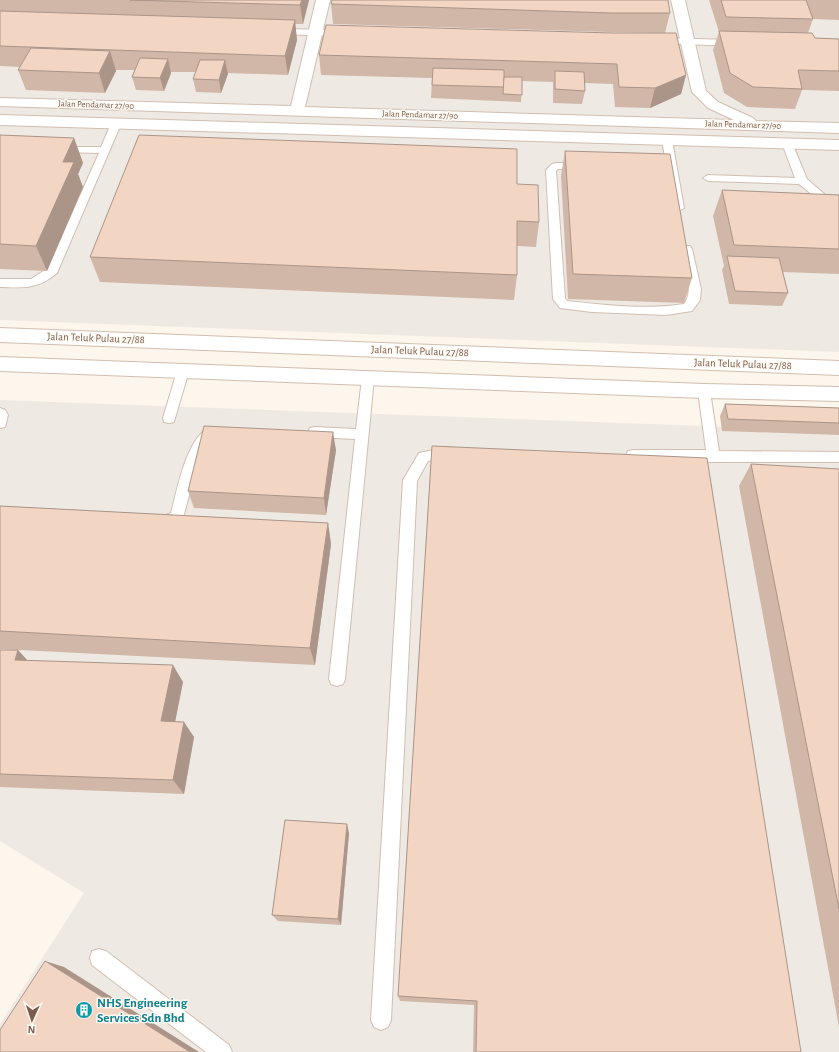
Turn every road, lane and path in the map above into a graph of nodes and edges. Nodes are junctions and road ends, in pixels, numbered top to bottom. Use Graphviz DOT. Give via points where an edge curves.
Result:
graph roads {
  1 [pos="323,0"];
  2 [pos="678,0"];
  3 [pos="268,32"];
  4 [pos="315,33"];
  5 [pos="355,34"];
  6 [pos="648,41"];
  7 [pos="687,42"];
  8 [pos="743,44"];
  9 [pos="692,101"];
  10 [pos="0,102"];
  11 [pos="297,111"];
  12 [pos="0,120"];
  13 [pos="651,122"];
  14 [pos="116,124"];
  15 [pos="758,125"];
  16 [pos="839,128"];
  17 [pos="667,140"];
  18 [pos="787,143"];
  19 [pos="839,145"];
  20 [pos="46,148"];
  21 [pos="105,150"];
  22 [pos="589,166"];
  23 [pos="658,169"];
  24 [pos="673,169"];
  25 [pos="708,178"];
  26 [pos="802,181"];
  27 [pos="681,222"];
  28 [pos="839,223"];
  29 [pos="683,237"];
  30 [pos="0,283"];
  31 [pos="0,335"];
  32 [pos="0,364"];
  33 [pos="839,368"];
  34 [pos="183,370"];
  35 [pos="368,378"];
  36 [pos="704,391"];
  37 [pos="839,394"];
  38 [pos="0,413"];
  39 [pos="169,418"];
  40 [pos="0,423"];
  41 [pos="222,428"];
  42 [pos="300,432"];
  43 [pos="361,434"];
  44 [pos="467,451"];
  45 [pos="618,454"];
  46 [pos="713,457"];
  47 [pos="839,457"];
  48 [pos="150,522"];
  49 [pos="337,679"];
  50 [pos="99,958"];
  51 [pos="381,1020"];
  52 [pos="222,1052"];
  1 -- 4 [label="street"];
  2 -- 7 [label="street"];
  3 -- 4 [label="lane"];
  4 -- 5 [label="lane"];
  4 -- 11 [label="street"];
  6 -- 7 [label="lane"];
  7 -- 8 [label="lane"];
  7 -- 9 [label="street"];
  9 -- 13 [label="street" via="680,112"];
  9 -- 15 [label="street" via="713,105"];
  10 -- 11 [label="street, Jalan Pendamar 27/90"];
  11 -- 13 [label="street, Jalan Pendamar 27/90"];
  12 -- 14 [label="street, Jalan Pendamar 27/90"];
  13 -- 15 [label="street, Jalan Pendamar 27/90"];
  14 -- 17 [label="street, Jalan Pendamar 27/90"];
  14 -- 21 [label="lane"];
  15 -- 16 [label="street, Jalan Pendamar 27/90"];
  17 -- 18 [label="street, Jalan Pendamar 27/90"];
  17 -- 24 [label="lane"];
  18 -- 19 [label="street, Jalan Pendamar 27/90"];
  18 -- 26 [label="lane"];
  20 -- 21 [label="lane"];
  21 -- 30 [label="lane" via="53,270 42,280 28,284"];
  22 -- 29 [label="lane" via="556,166 551,170 559,299 564,305 666,311 688,308 694,300 695,289"];
  23 -- 24 [label="lane"];
  24 -- 27 [label="lane"];
  25 -- 26 [label="lane"];
  26 -- 28 [label="lane" via="832,205"];
  31 -- 33 [label="street, Jalan Teluk Pulau 27/88"];
  32 -- 34 [label="street"];
  34 -- 35 [label="street"];
  34 -- 39 [label="lane"];
  35 -- 36 [label="street"];
  35 -- 43 [label="lane"];
  36 -- 37 [label="street"];
  36 -- 46 [label="lane"];
  38 -- 40 [label="lane"];
  41 -- 48 [label="lane" via="212,431 195,451 177,517 166,523"];
  42 -- 43 [label="lane"];
  43 -- 49 [label="lane"];
  44 -- 51 [label="lane" via="459,450 424,457 410,480"];
  45 -- 46 [label="lane"];
  46 -- 47 [label="lane"];
  50 -- 52 [label="lane"];
}
